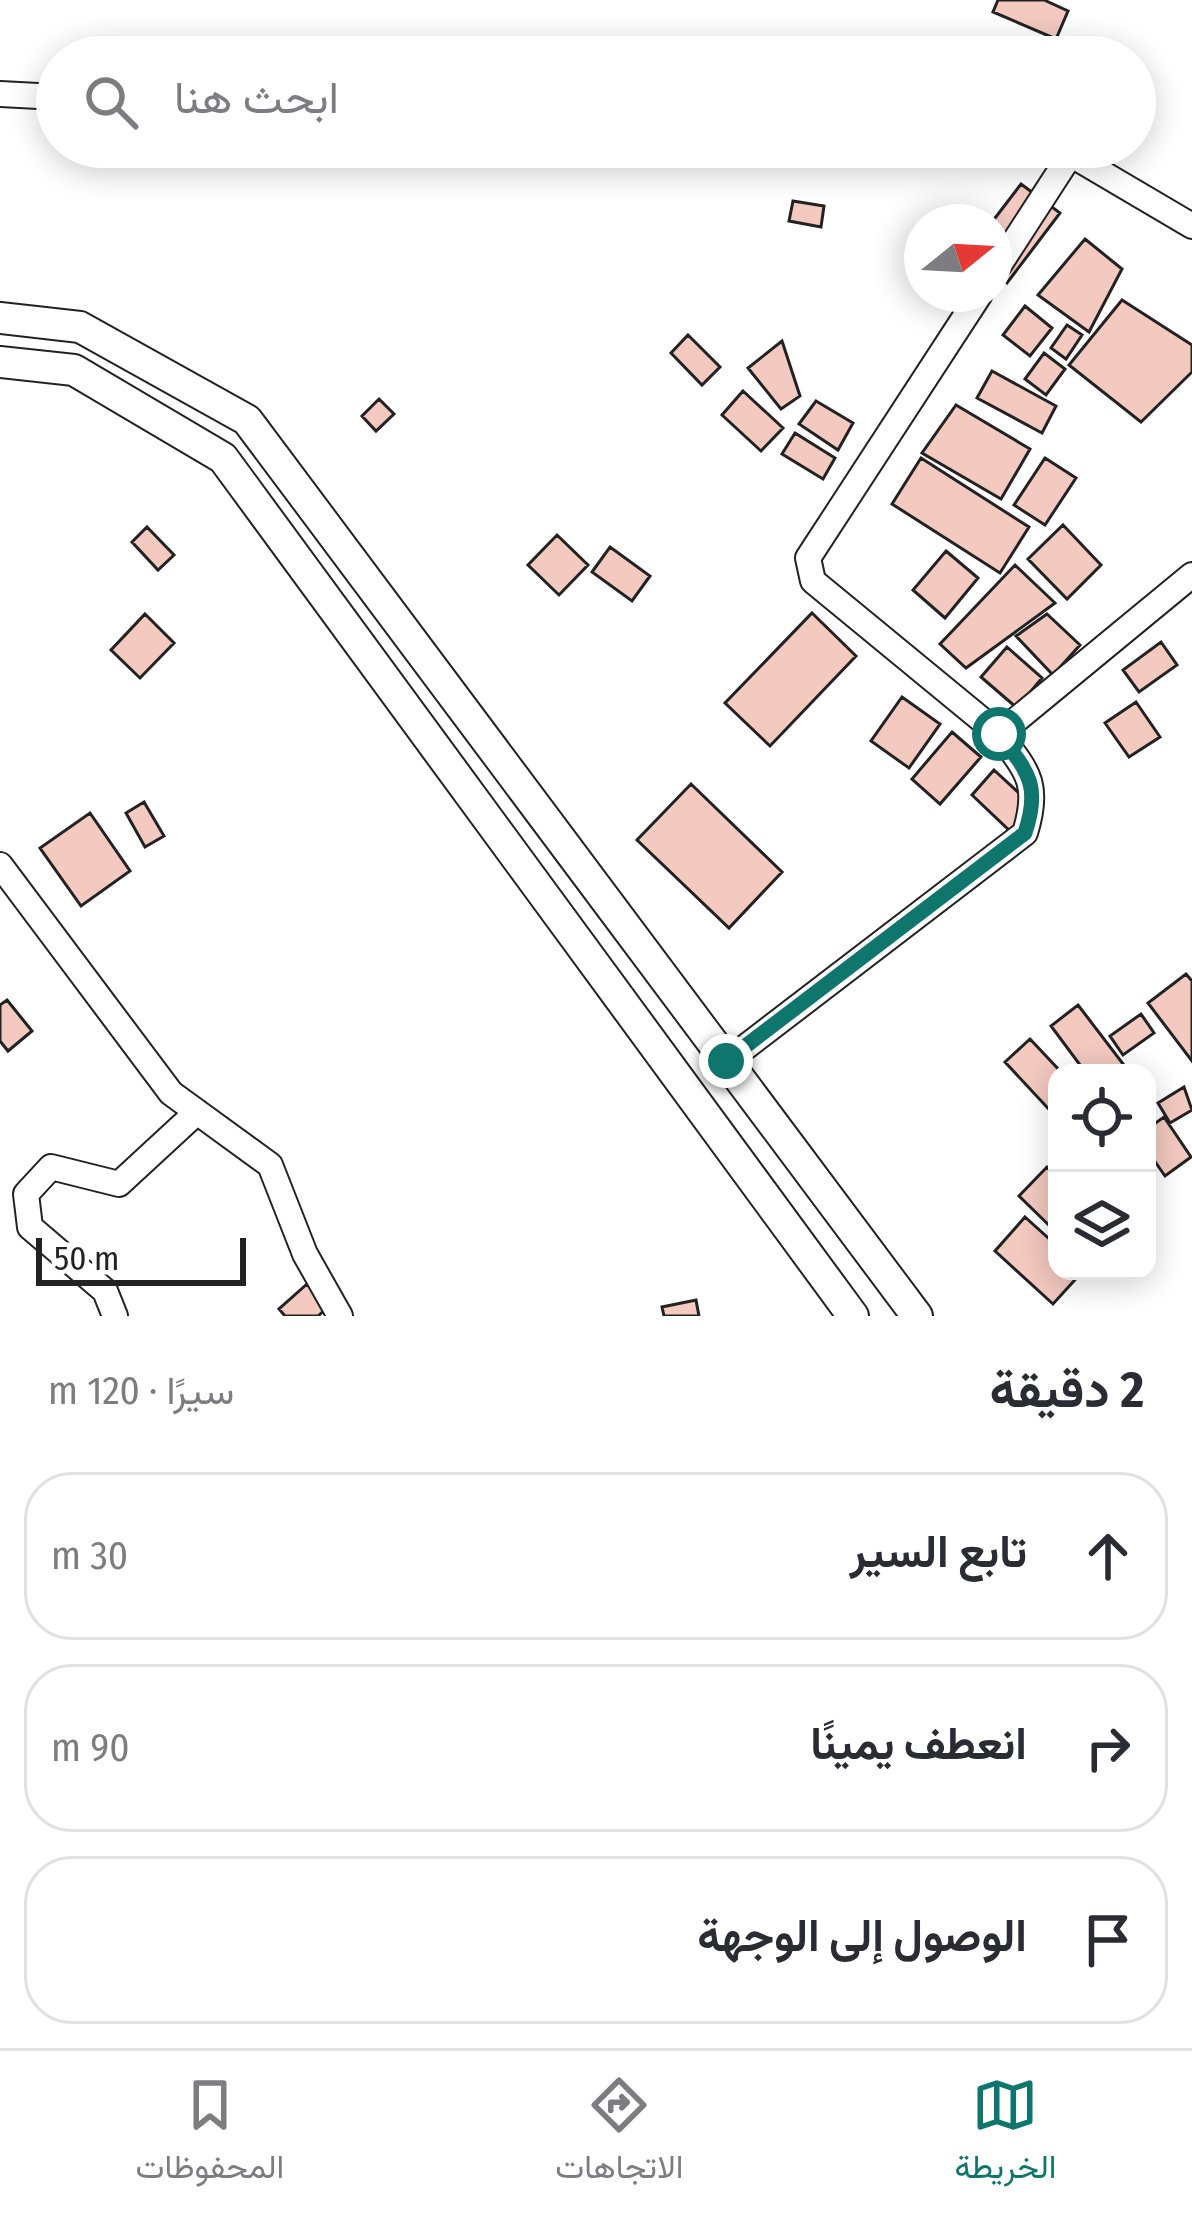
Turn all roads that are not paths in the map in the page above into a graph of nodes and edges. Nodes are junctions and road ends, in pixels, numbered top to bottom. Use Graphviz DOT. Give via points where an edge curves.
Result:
graph roads {
  1 [pos="0,94"];
  2 [pos="36,97"];
  3 [pos="1054,168"];
  4 [pos="1093,168"];
  5 [pos="1192,226"];
  6 [pos="1012,242"];
  7 [pos="968,312"];
  8 [pos="0,318"];
  9 [pos="0,362"];
  10 [pos="1192,575"];
  11 [pos="999,734"];
  12 [pos="0,866"];
  13 [pos="726,1061"];
  14 [pos="197,1112"];
  15 [pos="115,1316"];
  16 [pos="340,1316"];
  17 [pos="853,1316"];
  18 [pos="917,1316"];
  1 -- 2 [label="street"];
  3 -- 6 [label="street"];
  4 -- 5 [label="street"];
  7 -- 11 [label="street" via="808,558 812,581"];
  8 -- 13 [label="street" via="80,327 247,420"];
  9 -- 17 [label="street" via="74,370 223,458"];
  10 -- 11 [label="street"];
  11 -- 13 [label="street" via="1028,773 1035,801 1025,833"];
  12 -- 14 [label="street" via="171,1094"];
  13 -- 18 [label="street"];
  14 -- 15 [label="street" via="119,1184 51,1167 26,1194 30,1227 105,1291"];
  14 -- 16 [label="street" via="270,1165"];
}
